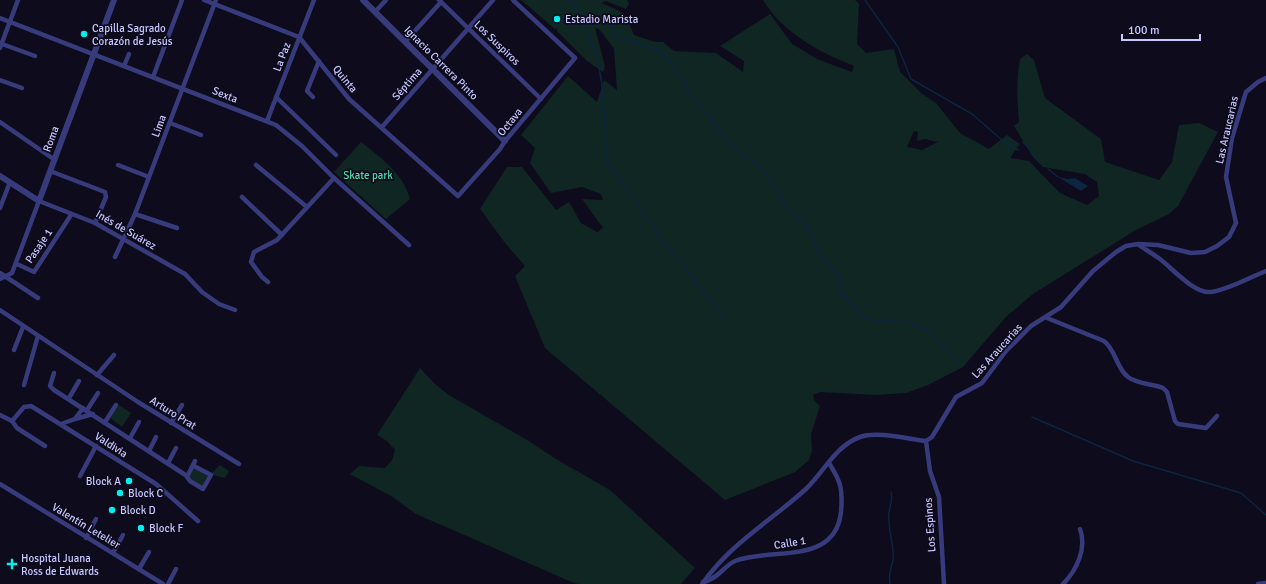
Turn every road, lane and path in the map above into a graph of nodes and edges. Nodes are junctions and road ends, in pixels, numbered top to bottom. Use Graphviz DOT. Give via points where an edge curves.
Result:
graph roads {
  1 [pos="18,0"];
  2 [pos="114,0"];
  3 [pos="182,0"];
  4 [pos="204,0"];
  5 [pos="314,0"];
  6 [pos="363,0"];
  7 [pos="386,0"];
  8 [pos="493,0"];
  9 [pos="513,0"];
  10 [pos="440,1"];
  11 [pos="215,2"];
  12 [pos="375,12"];
  13 [pos="0,18"];
  14 [pos="10,22"];
  15 [pos="469,28"];
  16 [pos="300,37"];
  17 [pos="405,42"];
  18 [pos="1,46"];
  19 [pos="93,54"];
  20 [pos="129,54"];
  21 [pos="35,56"];
  22 [pos="319,61"];
  23 [pos="124,66"];
  24 [pos="433,68"];
  25 [pos="153,77"];
  26 [pos="1266,78"];
  27 [pos="0,80"];
  28 [pos="22,88"];
  29 [pos="183,88"];
  30 [pos="276,97"];
  31 [pos="313,97"];
  32 [pos="541,99"];
  33 [pos="0,122"];
  34 [pos="267,122"];
  35 [pos="170,123"];
  36 [pos="382,127"];
  37 [pos="201,135"];
  38 [pos="505,141"];
  39 [pos="336,155"];
  40 [pos="55,160"];
  41 [pos="118,165"];
  42 [pos="256,165"];
  43 [pos="50,171"];
  44 [pos="0,176"];
  45 [pos="149,177"];
  46 [pos="334,178"];
  47 [pos="10,182"];
  48 [pos="242,196"];
  49 [pos="458,196"];
  50 [pos="39,201"];
  51 [pos="307,207"];
  52 [pos="0,208"];
  53 [pos="135,214"];
  54 [pos="71,215"];
  55 [pos="95,223"];
  56 [pos="177,228"];
  57 [pos="282,235"];
  58 [pos="124,240"];
  59 [pos="1138,244"];
  60 [pos="409,245"];
  61 [pos="116,257"];
  62 [pos="17,264"];
  63 [pos="1266,271"];
  64 [pos="0,273"];
  65 [pos="6,277"];
  66 [pos="0,279"];
  67 [pos="268,282"];
  68 [pos="38,298"];
  69 [pos="0,310"];
  70 [pos="236,310"];
  71 [pos="1047,318"];
  72 [pos="23,327"];
  73 [pos="38,336"];
  74 [pos="14,350"];
  75 [pos="114,355"];
  76 [pos="54,373"];
  77 [pos="98,375"];
  78 [pos="79,381"];
  79 [pos="24,385"];
  80 [pos="98,393"];
  81 [pos="69,398"];
  82 [pos="116,405"];
  83 [pos="182,406"];
  84 [pos="85,409"];
  85 [pos="93,414"];
  86 [pos="0,415"];
  87 [pos="1217,416"];
  88 [pos="75,419"];
  89 [pos="12,421"];
  90 [pos="106,422"];
  91 [pos="139,422"];
  92 [pos="171,423"];
  93 [pos="61,424"];
  94 [pos="156,437"];
  95 [pos="130,438"];
  96 [pos="926,441"];
  97 [pos="45,446"];
  98 [pos="96,446"];
  99 [pos="176,448"];
  100 [pos="149,451"];
  101 [pos="168,463"];
  102 [pos="829,463"];
  103 [pos="239,464"];
  104 [pos="80,476"];
  105 [pos="187,476"];
  106 [pos="0,484"];
  107 [pos="96,519"];
  108 [pos="198,521"];
  109 [pos="1080,529"];
  110 [pos="123,535"];
  111 [pos="86,538"];
  112 [pos="149,552"];
  113 [pos="113,553"];
  114 [pos="139,569"];
  115 [pos="176,569"];
  116 [pos="703,583"];
  117 [pos="1266,583"];
  118 [pos="163,584"];
  119 [pos="168,584"];
  120 [pos="944,584"];
  121 [pos="1063,584"];
  122 [pos="1258,584"];
  1 -- 14 [label="street"];
  2 -- 19 [label="street, Roma"];
  3 -- 25 [label="street"];
  4 -- 11 [label="street"];
  5 -- 16 [label="street, La Paz"];
  6 -- 12 [label="street, Ignacio Carrera Pinto"];
  7 -- 12 [label="street"];
  8 -- 15 [label="street, Séptima"];
  9 -- 32 [label="street, Octava" via="575,58"];
  10 -- 15 [label="street, Los Suspiros"];
  10 -- 17 [label="street"];
  11 -- 16 [label="street"];
  11 -- 29 [label="street, Lima"];
  12 -- 17 [label="street, Ignacio Carrera Pinto"];
  13 -- 14 [label="street, Sexta"];
  14 -- 18 [label="street"];
  14 -- 19 [label="street, Sexta"];
  15 -- 24 [label="street, Séptima"];
  15 -- 32 [label="street, Los Suspiros"];
  16 -- 22 [label="street, Quinta"];
  16 -- 30 [label="street, La Paz"];
  17 -- 24 [label="street, Ignacio Carrera Pinto"];
  18 -- 21 [label="street"];
  19 -- 23 [label="street, Sexta"];
  19 -- 40 [label="street, Roma"];
  20 -- 23 [label="street"];
  22 -- 31 [label="street" via="307,91"];
  22 -- 36 [label="street, Quinta" via="349,99"];
  23 -- 25 [label="street, Sexta"];
  24 -- 36 [label="street, Séptima"];
  24 -- 38 [label="street, Ignacio Carrera Pinto"];
  25 -- 29 [label="street, Sexta"];
  26 -- 59 [label="street, Las Araucarias" via="1246,92 1232,138 1226,177 1236,223 1229,237 1205,252 1191,253 1158,245"];
  27 -- 28 [label="street"];
  29 -- 34 [label="street, Sexta"];
  29 -- 35 [label="street, Lima"];
  30 -- 34 [label="street, La Paz"];
  30 -- 39 [label="street"];
  32 -- 38 [label="street, Octava"];
  33 -- 40 [label="street"];
  34 -- 46 [label="street, Sexta" via="276,125 302,146"];
  35 -- 37 [label="street"];
  35 -- 45 [label="street, Lima"];
  36 -- 49 [label="street, Quinta"];
  38 -- 49 [label="street, Octava"];
  40 -- 43 [label="street, Roma"];
  41 -- 45 [label="street"];
  42 -- 51 [label="street"];
  43 -- 50 [label="street, Roma"];
  43 -- 55 [label="street" via="106,194"];
  44 -- 47 [label="street, Inés de Suárez"];
  45 -- 53 [label="street, Lima"];
  46 -- 51 [label="street"];
  46 -- 60 [label="street, Sexta"];
  47 -- 50 [label="street, Inés de Suárez"];
  47 -- 52 [label="street"];
  48 -- 57 [label="street"];
  50 -- 54 [label="street, Inés de Suárez"];
  50 -- 62 [label="street, Roma"];
  51 -- 57 [label="street"];
  53 -- 56 [label="street"];
  53 -- 58 [label="street, Lima"];
  54 -- 55 [label="street, Inés de Suárez"];
  54 -- 62 [label="street, Pasaje 1" via="34,272"];
  55 -- 58 [label="street, Inés de Suárez"];
  57 -- 67 [label="street" via="272,244 256,250 252,256 254,268"];
  58 -- 61 [label="street, Lima"];
  58 -- 70 [label="street, Inés de Suárez" via="185,274 202,292 219,304"];
  59 -- 63 [label="street" via="1203,292 1219,290"];
  59 -- 71 [label="street, Las Araucarias" via="1126,246 1102,263 1061,307"];
  62 -- 65 [label="street, Roma"];
  64 -- 65 [label="street"];
  65 -- 66 [label="street"];
  65 -- 68 [label="street"];
  69 -- 72 [label="street, Arturo Prat"];
  71 -- 87 [label="street" via="1104,341 1110,346 1128,378 1163,388 1167,392 1178,424 1206,428"];
  71 -- 96 [label="street, Las Araucarias" via="1031,326 1006,351 982,383 956,397 936,432"];
  72 -- 73 [label="street, Arturo Prat"];
  72 -- 74 [label="street"];
  73 -- 77 [label="street, Arturo Prat"];
  73 -- 79 [label="street"];
  75 -- 77 [label="street"];
  76 -- 81 [label="street" via="52,388"];
  77 -- 92 [label="street, Arturo Prat"];
  78 -- 81 [label="street"];
  80 -- 84 [label="street"];
  81 -- 84 [label="street"];
  82 -- 90 [label="street"];
  83 -- 92 [label="street"];
  84 -- 85 [label="street"];
  84 -- 88 [label="street"];
  85 -- 88 [label="street"];
  85 -- 90 [label="street"];
  86 -- 89 [label="street"];
  88 -- 93 [label="street"];
  89 -- 93 [label="street, Valdivia" via="29,405"];
  89 -- 97 [label="street" via="17,428"];
  90 -- 95 [label="street"];
  91 -- 95 [label="street"];
  92 -- 103 [label="street, Arturo Prat"];
  93 -- 98 [label="street, Valdivia"];
  94 -- 100 [label="street"];
  95 -- 100 [label="street"];
  96 -- 102 [label="street" via="874,435 862,437 843,447"];
  96 -- 120 [label="street, Los Espinos" via="930,471 938,497"];
  98 -- 104 [label="street"];
  98 -- 108 [label="street, Valdivia" via="156,484"];
  99 -- 101 [label="street"];
  100 -- 101 [label="street"];
  101 -- 105 [label="street"];
  102 -- 116 [label="street" via="806,488 741,540 718,562"];
  102 -- 116 [label="street, Calle 1" via="838,477 842,492 840,518 831,539 803,551 756,556 734,562"];
  105 -- 105 [label="street" via="195,463 211,475 205,488 199,488"];
  106 -- 111 [label="street, Valentín Letelier"];
  107 -- 111 [label="street"];
  109 -- 121 [label="street" via="1083,541 1081,552 1075,568"];
  110 -- 113 [label="street"];
  111 -- 113 [label="street, Valentín Letelier"];
  112 -- 114 [label="street"];
  113 -- 114 [label="street, Valentín Letelier"];
  114 -- 118 [label="street, Valentín Letelier"];
  115 -- 119 [label="street"];
  117 -- 122 [label="street"];
}
